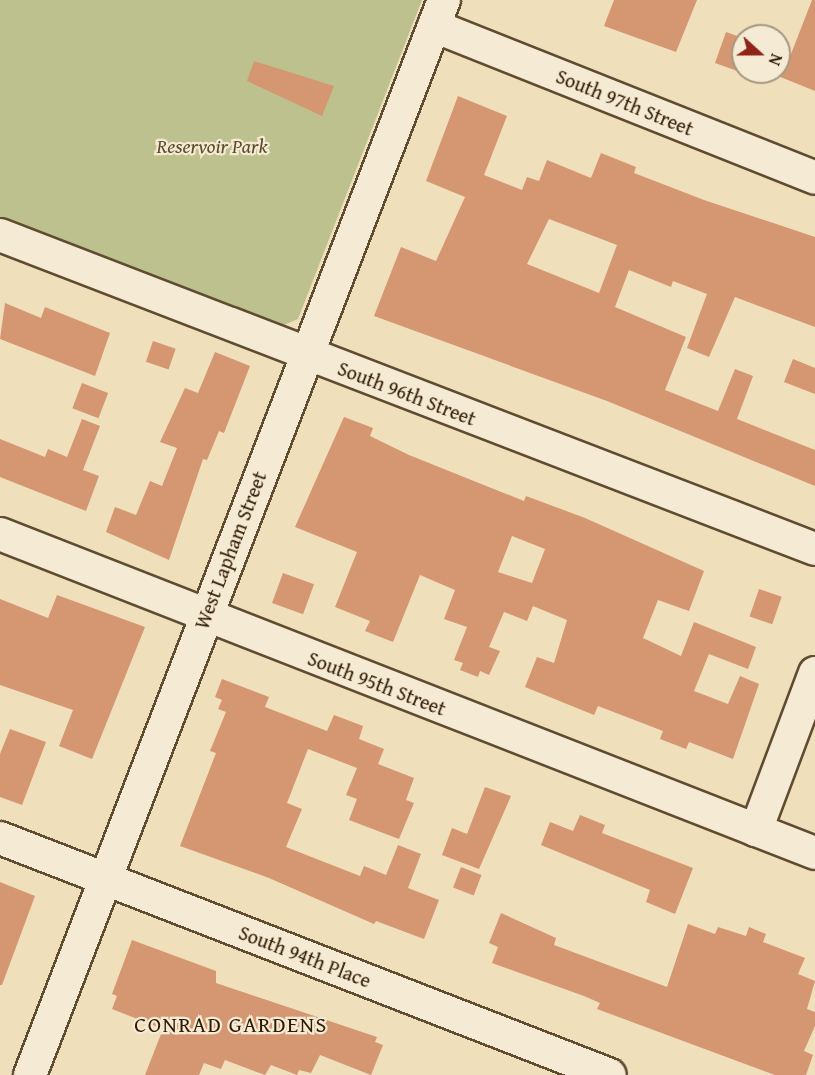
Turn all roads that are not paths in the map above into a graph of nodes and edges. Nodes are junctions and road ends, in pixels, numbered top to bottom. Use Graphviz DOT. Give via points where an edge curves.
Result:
graph roads {
  1 [pos="439,13"];
  2 [pos="815,178"];
  3 [pos="0,235"];
  4 [pos="306,354"];
  5 [pos="0,534"];
  6 [pos="815,549"];
  7 [pos="204,616"];
  8 [pos="815,673"];
  9 [pos="756,830"];
  10 [pos="0,838"];
  11 [pos="815,853"];
  12 [pos="104,878"];
  13 [pos="30,1075"];
  14 [pos="610,1075"];
  1 -- 2 [label="street, South 97th Street"];
  1 -- 4 [label="street, West Lapham Street"];
  3 -- 4 [label="street, South 96th Street"];
  4 -- 6 [label="street, South 96th Street"];
  4 -- 7 [label="street, West Lapham Street"];
  5 -- 7 [label="street, South 95th Street"];
  7 -- 9 [label="street, South 95th Street"];
  7 -- 12 [label="street, West Lapham Street"];
  8 -- 9 [label="street"];
  9 -- 11 [label="street, South 95th Street"];
  10 -- 12 [label="street, South 94th Place"];
  12 -- 13 [label="street, West Lapham Street"];
  12 -- 14 [label="street, South 94th Place"];
}
